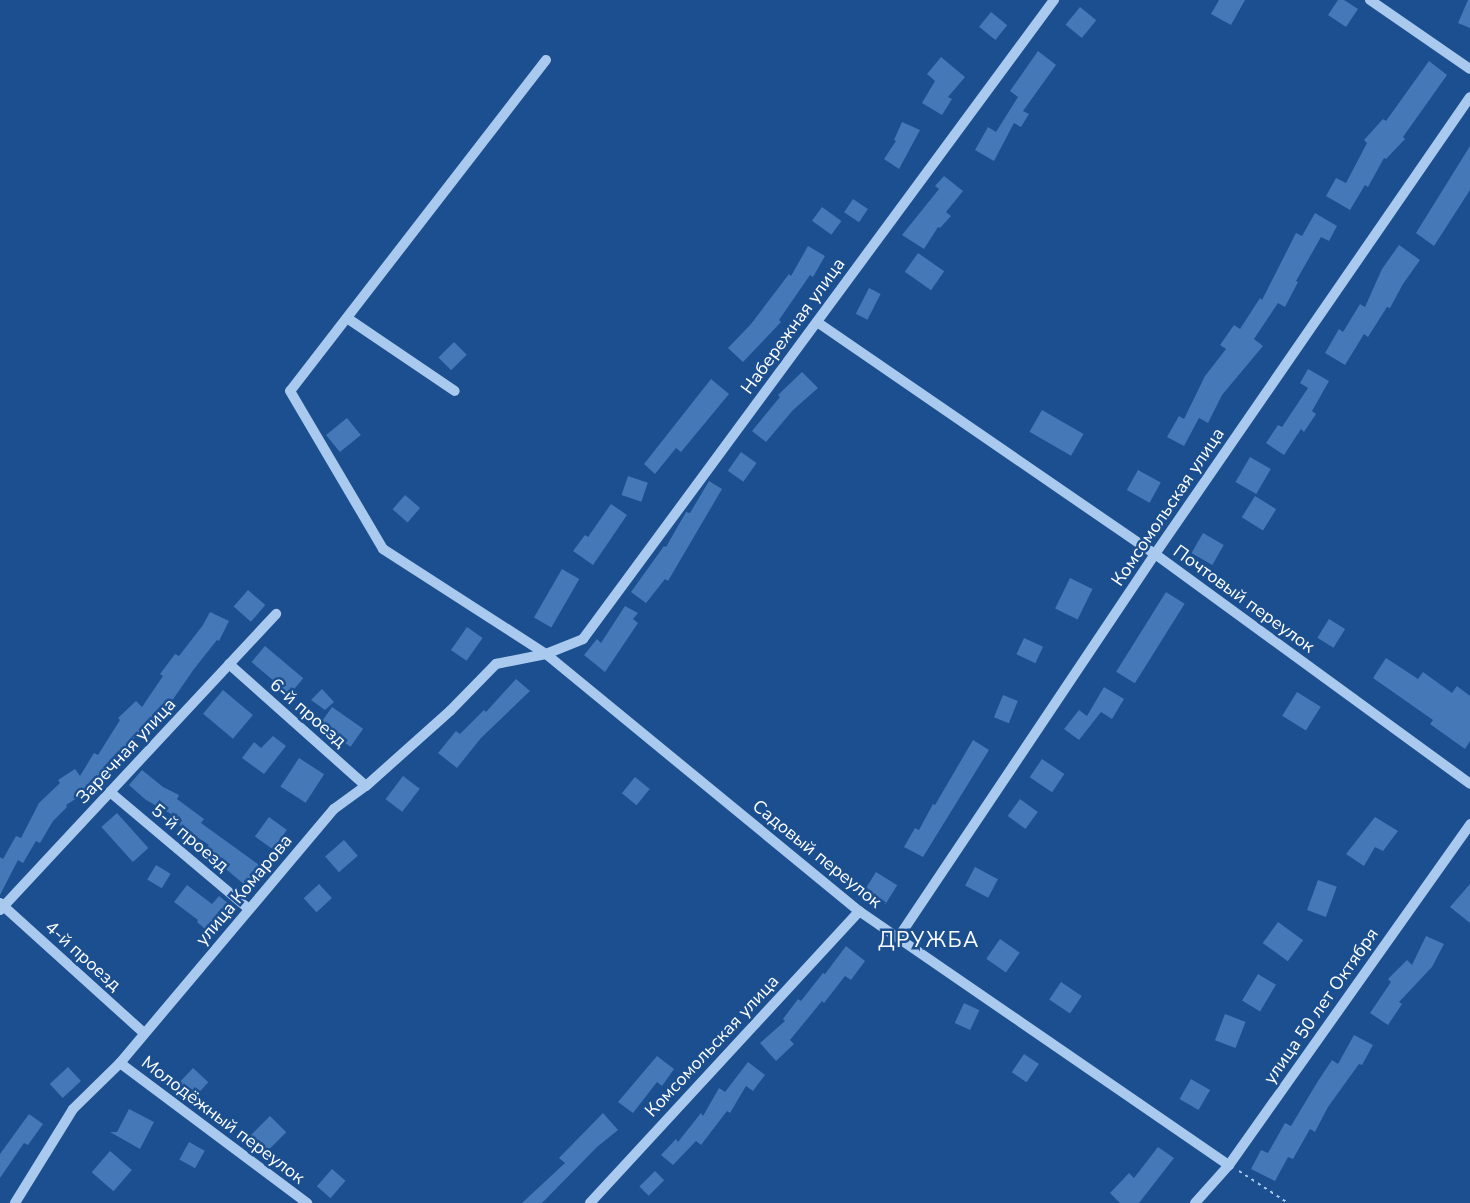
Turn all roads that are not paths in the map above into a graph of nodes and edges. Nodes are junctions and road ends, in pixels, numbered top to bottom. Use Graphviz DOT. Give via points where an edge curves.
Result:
graph roads {
  1 [pos="1054,0"];
  2 [pos="1370,0"];
  3 [pos="546,60"];
  4 [pos="1470,69"];
  5 [pos="1470,98"];
  6 [pos="347,318"];
  7 [pos="817,322"];
  8 [pos="455,391"];
  9 [pos="1155,554"];
  10 [pos="276,614"];
  11 [pos="546,654"];
  12 [pos="229,664"];
  13 [pos="1470,784"];
  14 [pos="366,786"];
  15 [pos="110,792"];
  16 [pos="1470,824"];
  17 [pos="1,906"];
  18 [pos="249,909"];
  19 [pos="859,911"];
  20 [pos="898,938"];
  21 [pos="144,1033"];
  22 [pos="120,1063"];
  23 [pos="1229,1165"];
  24 [pos="15,1203"];
  25 [pos="307,1203"];
  26 [pos="590,1203"];
  27 [pos="1195,1203"];
  1 -- 7 [label="street, Набережная улица"];
  2 -- 4 [label="street"];
  3 -- 6 [label="street"];
  5 -- 9 [label="street, Комсомольская улица"];
  6 -- 8 [label="street"];
  6 -- 11 [label="street, Садовый переулок" via="290,392 383,549"];
  7 -- 9 [label="street, Почтовый переулок"];
  7 -- 11 [label="street, Набережная улица" via="584,639"];
  9 -- 13 [label="street, Почтовый переулок"];
  9 -- 20 [label="street, Комсомольская улица"];
  10 -- 12 [label="street, Заречная улица"];
  11 -- 14 [label="street, улица Комарова" via="496,664"];
  11 -- 19 [label="street, Садовый переулок"];
  12 -- 14 [label="street, 6-й проезд"];
  12 -- 15 [label="street, Заречная улица"];
  14 -- 18 [label="street, улица Комарова" via="334,809"];
  15 -- 17 [label="street, Заречная улица"];
  15 -- 18 [label="street, 5-й проезд"];
  16 -- 23 [label="street, улица 50 лет Октября"];
  17 -- 21 [label="street, 4-й проезд"];
  18 -- 21 [label="street, улица Комарова"];
  19 -- 20 [label="street, Садовый переулок"];
  19 -- 26 [label="street, Комсомольская улица"];
  20 -- 23 [label="street, Садовый переулок"];
  21 -- 22 [label="street, улица Комарова"];
  22 -- 24 [label="street, улица Комарова" via="73,1109"];
  22 -- 25 [label="street, Молодёжный переулок"];
  23 -- 27 [label="street, улица 50 лет Октября"];
}
